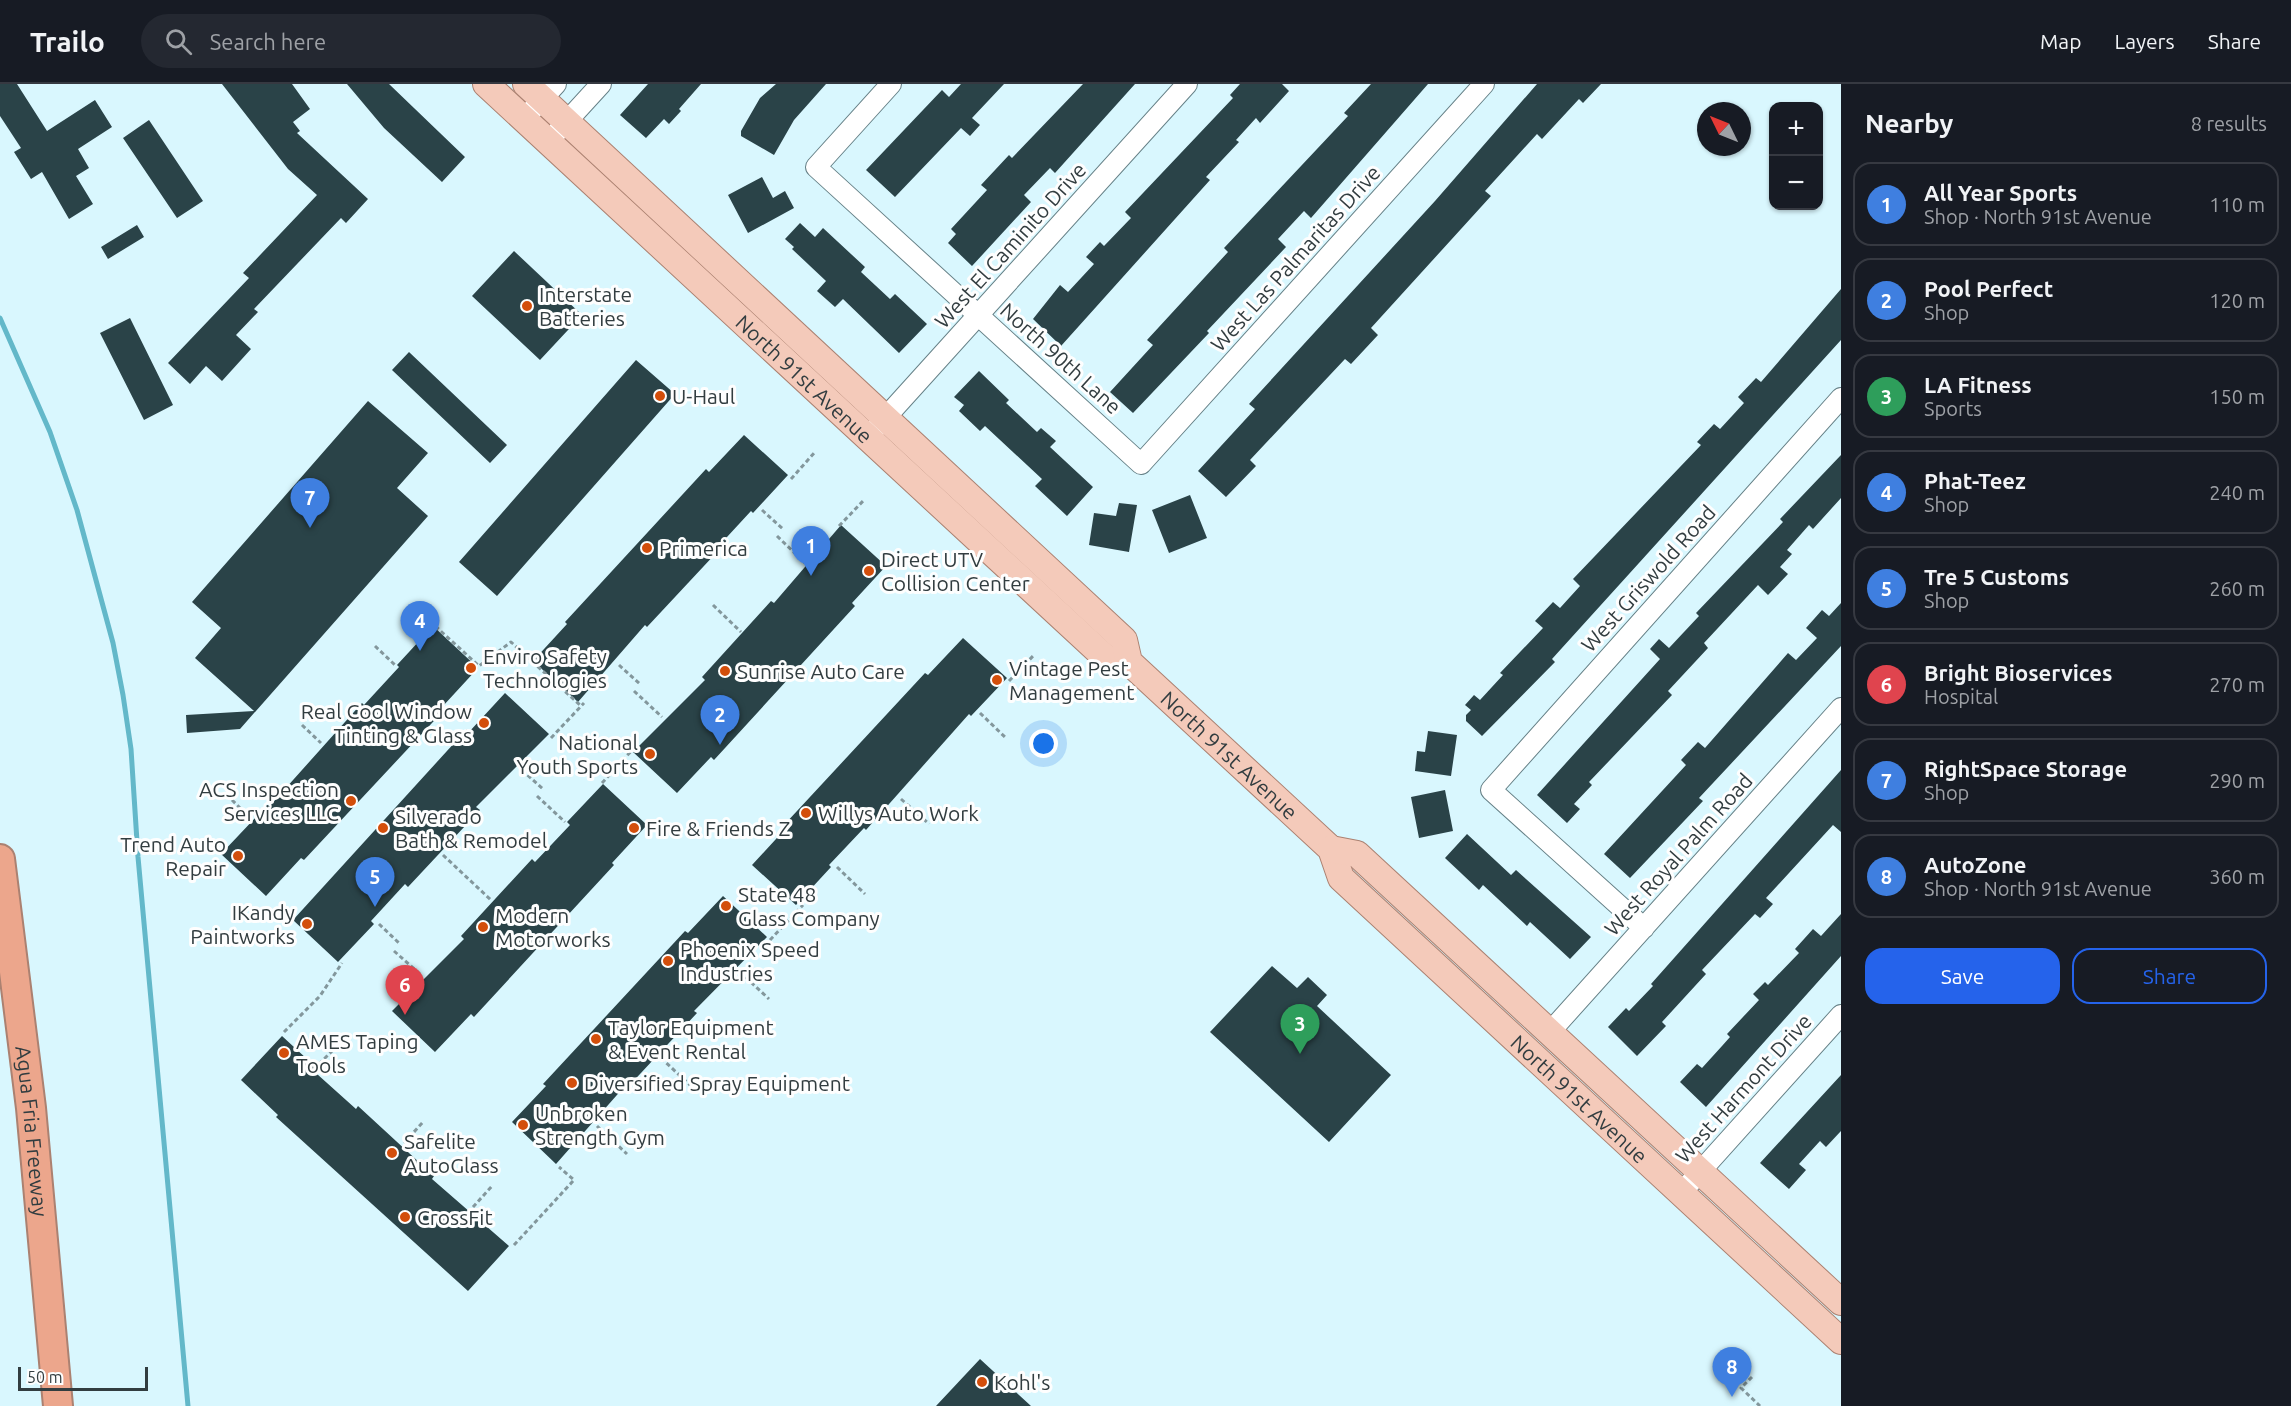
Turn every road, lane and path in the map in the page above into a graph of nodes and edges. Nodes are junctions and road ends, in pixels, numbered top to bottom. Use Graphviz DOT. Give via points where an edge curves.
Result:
graph roads {
  1 [pos="486,84"];
  2 [pos="601,84"];
  3 [pos="891,84"];
  4 [pos="1187,84"];
  5 [pos="1485,84"];
  6 [pos="541,89"];
  7 [pos="523,119"];
  8 [pos="567,122"];
  9 [pos="548,142"];
  10 [pos="978,315"];
  11 [pos="1841,398"];
  12 [pos="886,417"];
  13 [pos="868,437"];
  14 [pos="815,452"];
  15 [pos="1142,464"];
  16 [pos="791,479"];
  17 [pos="865,499"];
  18 [pos="762,510"];
  19 [pos="839,526"];
  20 [pos="783,529"];
  21 [pos="777,536"];
  22 [pos="805,563"];
  23 [pos="713,605"];
  24 [pos="430,627"];
  25 [pos="741,632"];
  26 [pos="375,646"];
  27 [pos="1034,654"];
  28 [pos="1129,662"];
  29 [pos="395,665"];
  30 [pos="619,665"];
  31 [pos="1009,681"];
  32 [pos="640,684"];
  33 [pos="633,691"];
  34 [pos="1841,708"];
  35 [pos="980,713"];
  36 [pos="662,717"];
  37 [pos="302,725"];
  38 [pos="551,738"];
  39 [pos="1007,739"];
  40 [pos="321,743"];
  41 [pos="634,748"];
  42 [pos="522,770"];
  43 [pos="602,783"];
  44 [pos="543,789"];
  45 [pos="537,796"];
  46 [pos="901,799"];
  47 [pos="232,800"];
  48 [pos="251,819"];
  49 [pos="565,822"];
  50 [pos="929,824"];
  51 [pos="1331,849"];
  52 [pos="443,855"];
  53 [pos="0,859"];
  54 [pos="837,867"];
  55 [pos="865,894"];
  56 [pos="492,901"];
  57 [pos="803,905"];
  58 [pos="379,924"];
  59 [pos="1644,928"];
  60 [pos="770,940"];
  61 [pos="400,944"];
  62 [pos="394,951"];
  63 [pos="1432,962"];
  64 [pos="342,963"];
  65 [pos="740,972"];
  66 [pos="422,976"];
  67 [pos="769,999"];
  68 [pos="1841,1015"];
  69 [pos="284,1032"];
  70 [pos="1550,1033"];
  71 [pos="338,1045"];
  72 [pos="661,1058"];
  73 [pos="319,1064"];
  74 [pos="690,1085"];
  75 [pos="423,1122"];
  76 [pos="597,1126"];
  77 [pos="404,1143"];
  78 [pos="627,1154"];
  79 [pos="559,1167"];
  80 [pos="1699,1173"];
  81 [pos="493,1185"];
  82 [pos="1682,1193"];
  83 [pos="473,1206"];
  84 [pos="514,1245"];
  85 [pos="1773,1278"];
  86 [pos="1841,1302"];
  87 [pos="1841,1324"];
  88 [pos="1841,1341"];
  89 [pos="1752,1377"];
  90 [pos="58,1406"];
  91 [pos="1760,1406"];
  1 -- 7 [label="main road, North 91st Avenue"];
  2 -- 8 [label="street"];
  3 -- 10 [label="street, North 90th Lane" via="816,167"];
  4 -- 10 [label="street, West El Caminito Drive"];
  5 -- 15 [label="street, West Las Palmaritas Drive"];
  6 -- 7 [label="street"];
  6 -- 8 [label="main road, North 91st Avenue"];
  7 -- 9 [label="main road, North 91st Avenue"];
  8 -- 9 [label="street"];
  8 -- 12 [label="main road, North 91st Avenue"];
  9 -- 13 [label="main road, North 91st Avenue"];
  10 -- 12 [label="street, West El Caminito Drive"];
  10 -- 15 [label="street, North 90th Lane"];
  11 -- 59 [label="street, West Griswold Road" via="1491,790"];
  12 -- 13 [label="street, West El Caminito Drive"];
  12 -- 28 [label="main road, North 91st Avenue" via="1124,640"];
  13 -- 28 [label="main road, North 91st Avenue" via="1108,660"];
  14 -- 16 [label="path"];
  17 -- 19 [label="path"];
  18 -- 20 [label="path"];
  21 -- 22 [label="path"];
  23 -- 25 [label="path"];
  24 -- 38 [label="path" via="433,624 479,666 511,642 582,705"];
  26 -- 29 [label="path"];
  27 -- 31 [label="path"];
  28 -- 51 [label="main road, North 91st Avenue"];
  30 -- 32 [label="path"];
  33 -- 36 [label="path"];
  34 -- 59 [label="street, West Royal Palm Road"];
  35 -- 39 [label="path"];
  37 -- 40 [label="path"];
  41 -- 43 [label="path"];
  42 -- 44 [label="path"];
  45 -- 49 [label="path"];
  46 -- 50 [label="path"];
  47 -- 48 [label="path"];
  51 -- 63 [label="main road, North 91st Avenue" via="1341,878"];
  51 -- 70 [label="main road, North 91st Avenue" via="1357,854"];
  52 -- 56 [label="path"];
  53 -- 90 [label="highway, Agua Fria Freeway" via="31,1108"];
  54 -- 55 [label="path"];
  57 -- 60 [label="path"];
  58 -- 61 [label="path"];
  59 -- 70 [label="street, West Royal Palm Road"];
  62 -- 66 [label="path"];
  63 -- 70 [label="main road" via="1473,982 1523,1027"];
  63 -- 82 [label="main road, North 91st Avenue"];
  64 -- 69 [label="path" via="320,996"];
  65 -- 67 [label="path"];
  68 -- 80 [label="street, West Harmont Drive"];
  70 -- 80 [label="main road, North 91st Avenue"];
  71 -- 73 [label="path"];
  72 -- 74 [label="path"];
  75 -- 77 [label="path"];
  76 -- 78 [label="path"];
  79 -- 84 [label="path" via="574,1180"];
  80 -- 82 [label="street, West Harmont Drive"];
  80 -- 86 [label="main road, North 91st Avenue"];
  81 -- 83 [label="path"];
  82 -- 85 [label="main road, North 91st Avenue"];
  85 -- 87 [label="main road" via="1822,1306"];
  85 -- 88 [label="main road, North 91st Avenue"];
  89 -- 91 [label="path" via="1741,1388"];
}
